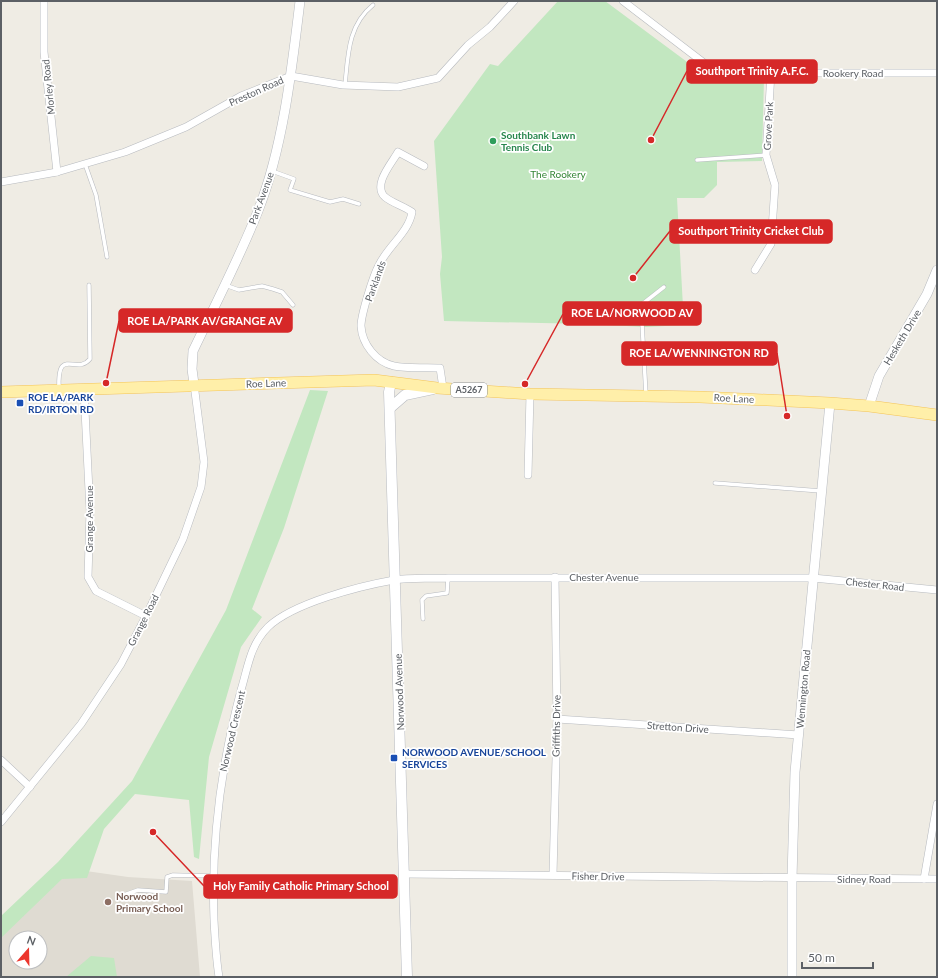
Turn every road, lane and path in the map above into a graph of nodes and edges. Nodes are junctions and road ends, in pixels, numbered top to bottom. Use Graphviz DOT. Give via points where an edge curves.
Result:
graph roads {
  1 [pos="44,1"];
  2 [pos="300,1"];
  3 [pos="514,1"];
  4 [pos="623,1"];
  5 [pos="373,5"];
  6 [pos="771,73"];
  7 [pos="937,73"];
  8 [pos="291,76"];
  9 [pos="345,85"];
  10 [pos="766,155"];
  11 [pos="697,160"];
  12 [pos="85,164"];
  13 [pos="424,166"];
  14 [pos="271,171"];
  15 [pos="57,172"];
  16 [pos="1,182"];
  17 [pos="359,204"];
  18 [pos="107,257"];
  19 [pos="755,270"];
  20 [pos="937,270"];
  21 [pos="89,285"];
  22 [pos="224,285"];
  23 [pos="664,288"];
  24 [pos="293,305"];
  25 [pos="391,382"];
  26 [pos="194,384"];
  27 [pos="440,388"];
  28 [pos="59,390"];
  29 [pos="84,390"];
  30 [pos="1,392"];
  31 [pos="530,394"];
  32 [pos="646,396"];
  33 [pos="830,402"];
  34 [pos="868,406"];
  35 [pos="390,408"];
  36 [pos="937,415"];
  37 [pos="528,475"];
  38 [pos="715,482"];
  39 [pos="821,491"];
  40 [pos="555,577"];
  41 [pos="448,578"];
  42 [pos="813,578"];
  43 [pos="395,580"];
  44 [pos="937,590"];
  45 [pos="146,616"];
  46 [pos="423,619"];
  47 [pos="557,720"];
  48 [pos="799,735"];
  49 [pos="1,760"];
  50 [pos="30,787"];
  51 [pos="937,804"];
  52 [pos="1,822"];
  53 [pos="404,874"];
  54 [pos="552,875"];
  55 [pos="212,876"];
  56 [pos="792,878"];
  57 [pos="924,879"];
  58 [pos="937,880"];
  59 [pos="118,897"];
  60 [pos="219,977"];
  61 [pos="407,977"];
  62 [pos="792,977"];
  1 -- 15 [label="street, Morley Road" via="44,52"];
  2 -- 8 [label="street, Park Avenue"];
  3 -- 9 [label="street, Preston Road" via="490,27 468,44 438,78 398,87"];
  4 -- 6 [label="street, Rookery Road" via="708,66"];
  5 -- 9 [label="lane" via="362,13 351,37"];
  6 -- 7 [label="street, Rookery Road"];
  6 -- 10 [label="street, Grove Park"];
  8 -- 9 [label="street, Preston Road"];
  8 -- 12 [label="street, Preston Road" via="241,96 186,127 125,152"];
  8 -- 14 [label="street, Park Avenue"];
  10 -- 11 [label="lane"];
  10 -- 19 [label="street, Grove Park" via="775,185 771,244"];
  12 -- 15 [label="street, Preston Road"];
  12 -- 18 [label="lane" via="96,195"];
  13 -- 27 [label="street, Parklands" via="398,152 381,181 380,190 385,197 412,212 410,222 379,265 361,325 365,343 377,357 394,366 440,368"];
  14 -- 17 [label="lane" via="294,179 290,190 330,202 343,199"];
  14 -- 22 [label="street, Park Avenue" via="259,211"];
  15 -- 16 [label="street, Preston Road"];
  20 -- 34 [label="street, Hesketh Drive" via="927,294 879,376"];
  21 -- 28 [label="lane" via="90,359 83,364 61,366 58,374"];
  22 -- 24 [label="lane" via="239,290 262,286 273,289 282,292"];
  22 -- 26 [label="street, Park Avenue" via="193,351"];
  23 -- 32 [label="lane" via="641,305"];
  25 -- 26 [label="main road, Roe Lane / A5267" via="374,380"];
  25 -- 27 [label="main road, Roe Lane / A5267"];
  25 -- 35 [label="main road, Norwood Avenue"];
  26 -- 29 [label="main road, Roe Lane / A5267"];
  26 -- 45 [label="street, Grange Road" via="204,462 201,487 183,539"];
  27 -- 31 [label="main road, Roe Lane / A5267"];
  27 -- 35 [label="main road" via="405,395"];
  28 -- 29 [label="main road, Roe Lane / A5267"];
  28 -- 30 [label="main road, Roe Lane / A5267"];
  29 -- 45 [label="street, Grange Avenue" via="90,511 88,577 96,591"];
  31 -- 32 [label="main road, Roe Lane / A5267"];
  31 -- 37 [label="street"];
  32 -- 33 [label="main road, Roe Lane / A5267"];
  33 -- 34 [label="main road, Roe Lane / A5267"];
  33 -- 39 [label="street, Wennington Road"];
  34 -- 36 [label="main road, Roe Lane / A5267"];
  35 -- 43 [label="main road, Norwood Avenue"];
  38 -- 39 [label="lane"];
  39 -- 42 [label="street, Wennington Road"];
  40 -- 41 [label="street, Chester Avenue"];
  40 -- 42 [label="street, Chester Avenue"];
  40 -- 47 [label="street, Griffiths Drive"];
  41 -- 43 [label="street, Chester Avenue"];
  41 -- 46 [label="lane" via="447,593 426,596 422,600"];
  42 -- 44 [label="street, Chester Road"];
  42 -- 48 [label="street, Wennington Road"];
  43 -- 53 [label="main road, Norwood Avenue"];
  43 -- 55 [label="street, Norwood Crescent" via="324,598 285,615 268,627 254,644 220,787"];
  45 -- 50 [label="street, Grange Road" via="121,664 82,724"];
  47 -- 48 [label="street, Stretton Drive"];
  47 -- 54 [label="street, Griffiths Drive"];
  48 -- 56 [label="street, Wennington Road" via="795,772"];
  49 -- 50 [label="street"];
  50 -- 52 [label="street, Grange Road"];
  51 -- 57 [label="street"];
  53 -- 54 [label="street, Fisher Drive"];
  53 -- 61 [label="main road, Norwood Avenue"];
  54 -- 56 [label="street, Fisher Drive"];
  55 -- 59 [label="lane" via="173,875 167,877 166,892 138,890"];
  55 -- 60 [label="street, Norwood Crescent"];
  56 -- 57 [label="street, Sidney Road"];
  56 -- 62 [label="street, Wennington Road"];
  57 -- 58 [label="street, Sidney Road"];
}
